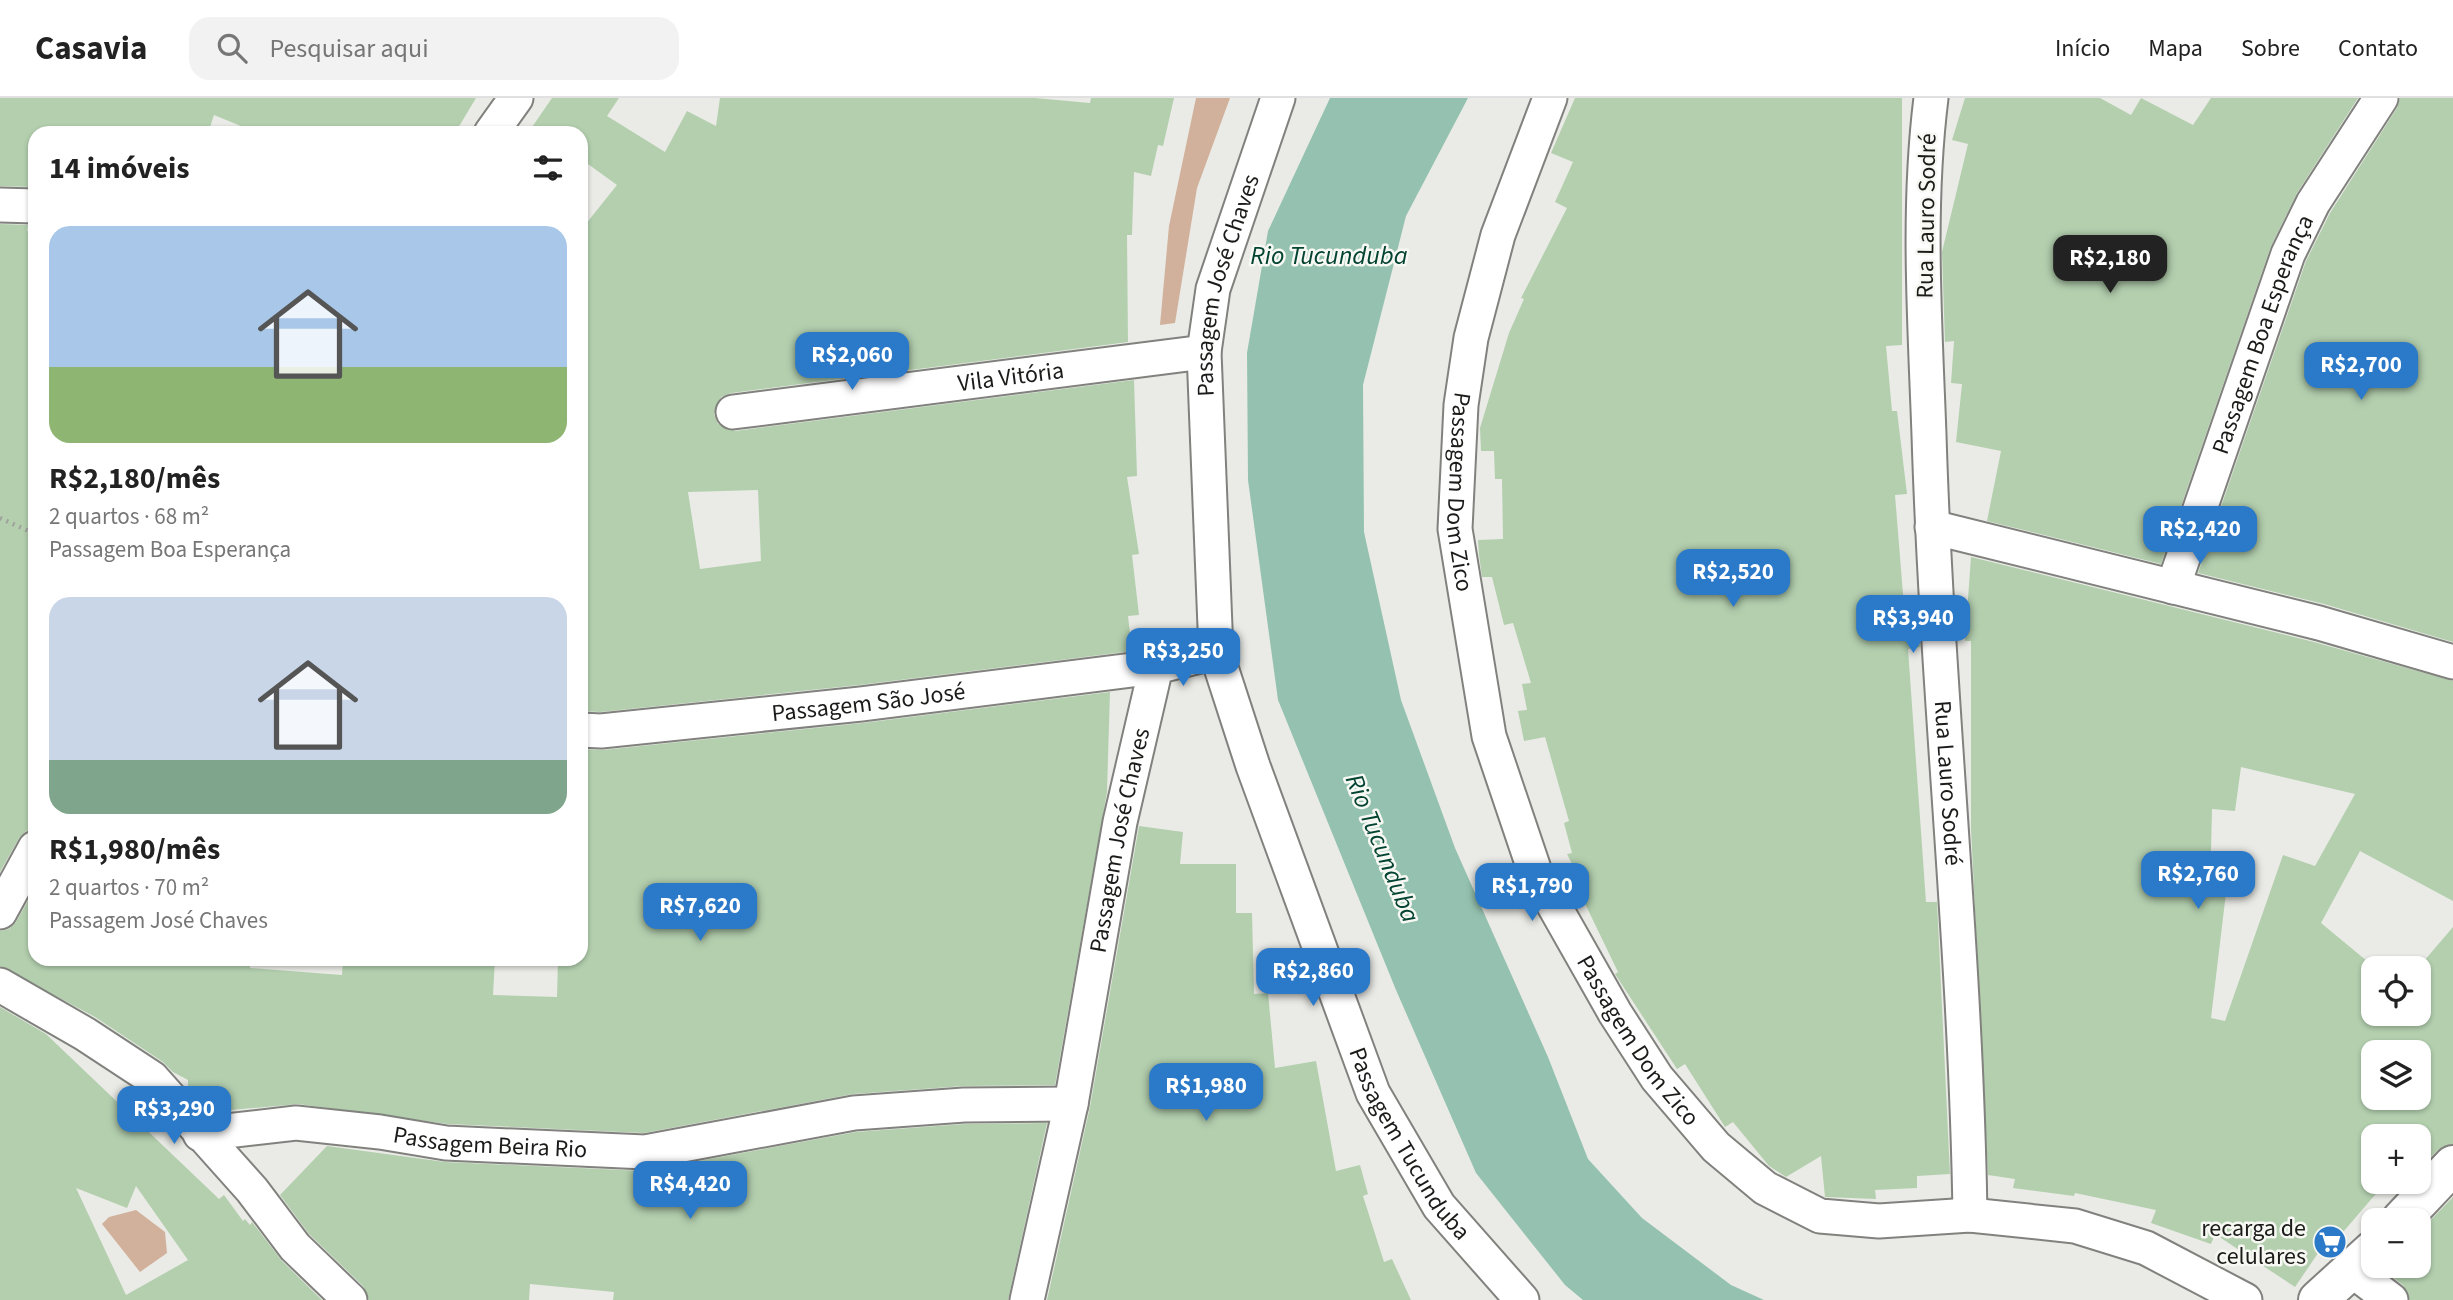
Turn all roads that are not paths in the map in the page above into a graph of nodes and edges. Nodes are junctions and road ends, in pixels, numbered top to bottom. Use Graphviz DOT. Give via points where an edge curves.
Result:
graph roads {
  1 [pos="516,98"];
  2 [pos="1278,98"];
  3 [pos="1550,98"];
  4 [pos="1931,98"];
  5 [pos="2381,98"];
  6 [pos="496,126"];
  7 [pos="0,205"];
  8 [pos="28,206"];
  9 [pos="1204,352"];
  10 [pos="733,412"];
  11 [pos="1932,527"];
  12 [pos="2173,587"];
  13 [pos="1216,652"];
  14 [pos="2453,662"];
  15 [pos="1156,667"];
  16 [pos="588,730"];
  17 [pos="28,861"];
  18 [pos="0,912"];
  19 [pos="0,985"];
  20 [pos="1071,1104"];
  21 [pos="200,1134"];
  22 [pos="2453,1165"];
  23 [pos="2412,1208"];
  24 [pos="1970,1215"];
  25 [pos="2361,1262"];
  26 [pos="2376,1278"];
  27 [pos="351,1300"];
  28 [pos="1027,1300"];
  29 [pos="1522,1300"];
  30 [pos="2245,1300"];
  31 [pos="2318,1300"];
  32 [pos="2391,1300"];
  1 -- 6 [label="street"];
  2 -- 9 [label="street, Passagem José Chaves" via="1213,289"];
  3 -- 24 [label="street, Passagem Dom Zico" via="1498,235 1471,338 1461,405 1455,529 1489,736 1535,872 1657,1077 1716,1147 1765,1188 1821,1216 1880,1222"];
  4 -- 11 [label="street, Rua Lauro Sodré" via="1922,231"];
  5 -- 12 [label="street, Passagem Boa Esperança" via="2313,203 2288,254"];
  7 -- 8 [label="street"];
  9 -- 10 [label="street, Vila Vitória"];
  9 -- 13 [label="street, Passagem José Chaves"];
  11 -- 12 [label="street"];
  11 -- 24 [label="street, Rua Lauro Sodré" via="1968,1096"];
  12 -- 14 [label="street"];
  13 -- 15 [label="street"];
  13 -- 29 [label="street, Passagem Tucunduba" via="1373,1093 1439,1206"];
  15 -- 16 [label="street, Passagem São José" via="862,704"];
  15 -- 20 [label="street, Passagem José Chaves" via="1120,821"];
  17 -- 18 [label="street"];
  19 -- 21 [label="street" via="152,1078"];
  20 -- 21 [label="street, Passagem Beira Rio" via="854,1113 645,1152 446,1143 296,1123"];
  20 -- 28 [label="street, Passagem José Chaves"];
  21 -- 27 [label="street" via="252,1190 295,1247"];
  22 -- 23 [label="street"];
  24 -- 30 [label="street, Passagem Dom Zico" via="2075,1226 2146,1248"];
  25 -- 31 [label="street"];
  26 -- 32 [label="street"];
}
